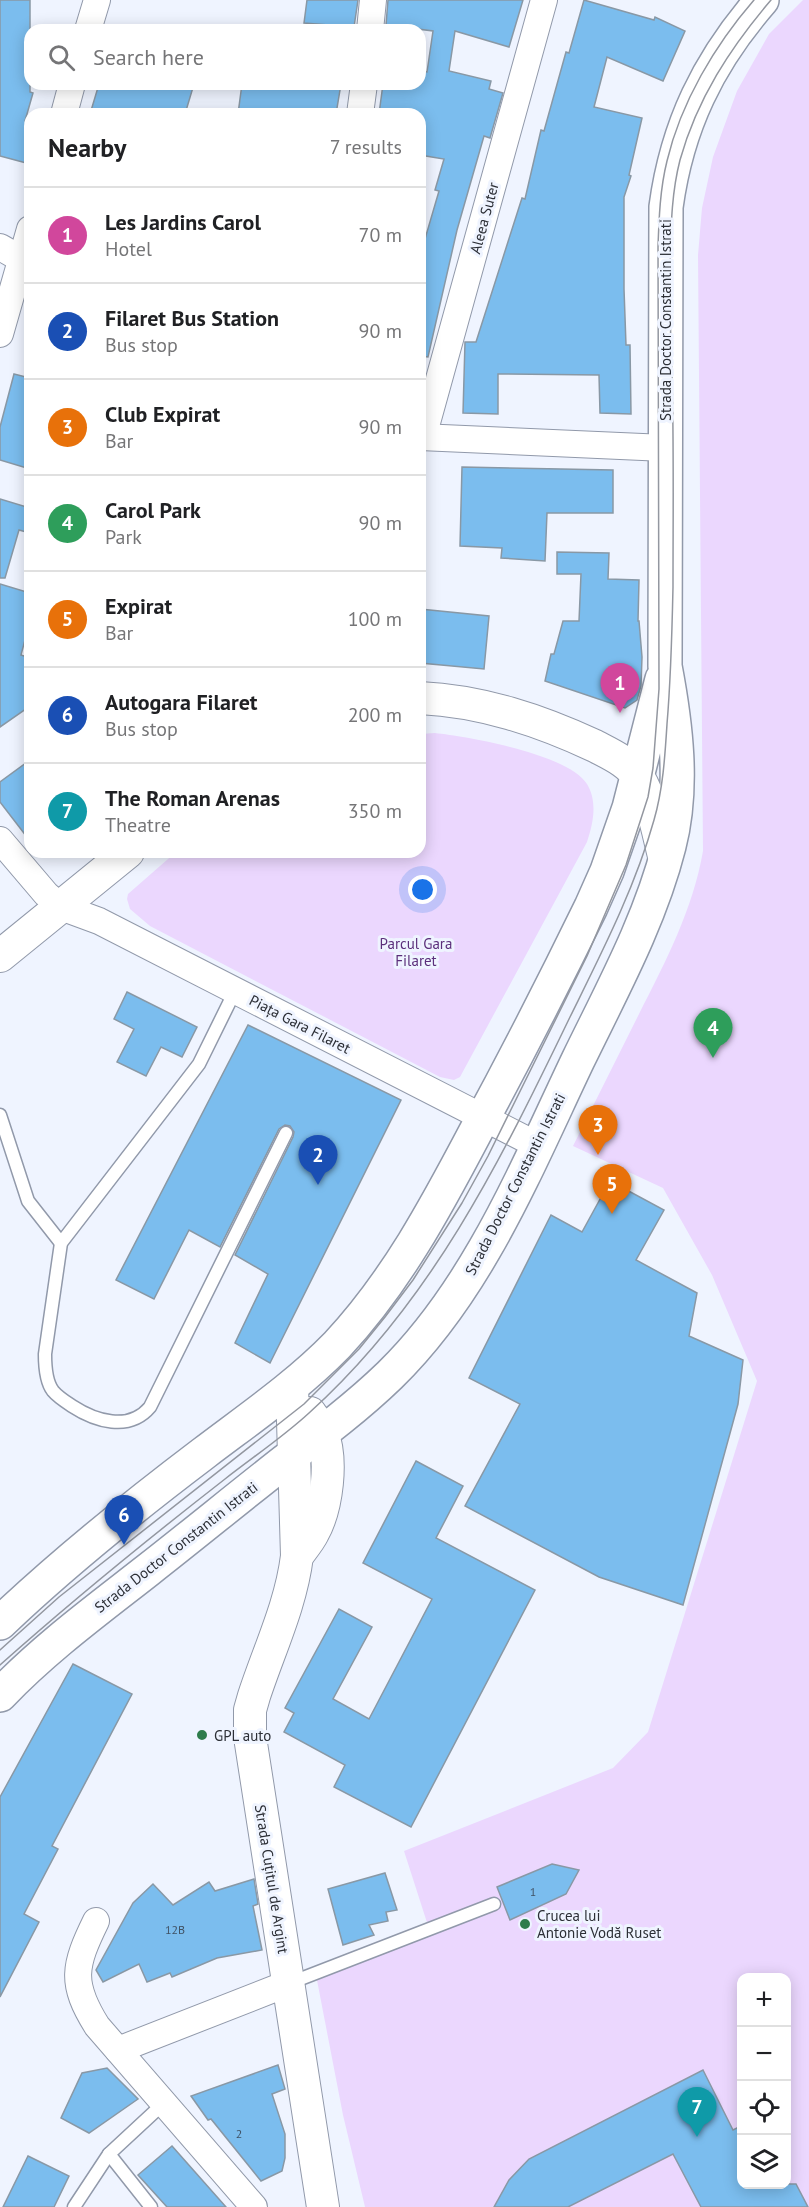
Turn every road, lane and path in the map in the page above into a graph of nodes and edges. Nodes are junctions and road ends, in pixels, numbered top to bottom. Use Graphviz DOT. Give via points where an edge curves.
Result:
graph roads {
  1 [pos="97,0"];
  2 [pos="374,0"];
  3 [pos="544,0"];
  4 [pos="762,0"];
  5 [pos="90,24"];
  6 [pos="371,24"];
  7 [pos="70,90"];
  8 [pos="362,90"];
  9 [pos="66,108"];
  10 [pos="361,108"];
  11 [pos="24,237"];
  12 [pos="11,253"];
  13 [pos="0,334"];
  14 [pos="426,423"];
  15 [pos="426,437"];
  16 [pos="665,448"];
  17 [pos="665,666"];
  18 [pos="426,699"];
  19 [pos="638,776"];
  20 [pos="0,840"];
  21 [pos="121,858"];
  22 [pos="665,860"];
  23 [pos="62,907"];
  24 [pos="0,956"];
  25 [pos="235,991"];
  26 [pos="0,1115"];
  27 [pos="483,1118"];
  28 [pos="286,1133"];
  29 [pos="537,1145"];
  30 [pos="61,1243"];
  31 [pos="292,1387"];
  32 [pos="322,1432"];
  33 [pos="294,1454"];
  34 [pos="297,1556"];
  35 [pos="0,1623"];
  36 [pos="0,1695"];
  37 [pos="494,1904"];
  38 [pos="96,1921"];
  39 [pos="289,1983"];
  40 [pos="118,2050"];
  41 [pos="164,2103"];
  42 [pos="109,2154"];
  43 [pos="74,2207"];
  44 [pos="151,2207"];
  45 [pos="254,2207"];
  46 [pos="323,2207"];
  1 -- 5 [label="street"];
  2 -- 6 [label="street"];
  3 -- 14 [label="street, Aleea Suter"];
  4 -- 16 [label="main road, Strada Doctor Constantin Istrati" via="733,36 702,87 673,164 664,244"];
  7 -- 9 [label="street"];
  8 -- 10 [label="street"];
  11 -- 12 [label="street"];
  12 -- 13 [label="street"];
  15 -- 16 [label="street"];
  16 -- 17 [label="main road, Strada Doctor Constantin Istrati"];
  17 -- 19 [label="main road, Strada Doctor Constantin Istrati"];
  17 -- 22 [label="main road, Strada Doctor Constantin Istrati" via="677,768 674,821"];
  18 -- 19 [label="street" via="516,714 611,754"];
  19 -- 22 [label="street" via="648,797"];
  19 -- 27 [label="main road, Strada Doctor Constantin Istrati" via="623,827 591,907"];
  20 -- 23 [label="street" via="35,883"];
  21 -- 23 [label="street"];
  22 -- 29 [label="main road, Strada Doctor Constantin Istrati" via="625,964"];
  23 -- 24 [label="street"];
  23 -- 25 [label="street, Piața Gara Filaret" via="99,921"];
  25 -- 27 [label="street, Piața Gara Filaret"];
  25 -- 30 [label="lane" via="199,1064"];
  26 -- 30 [label="lane" via="27,1202"];
  27 -- 29 [label="street, Piața Gara Filaret"];
  27 -- 31 [label="main road, Strada Doctor Constantin Istrati" via="419,1237 383,1292 336,1346"];
  28 -- 30 [label="lane" via="150,1407 139,1418 101,1420 73,1406 51,1388 45,1354"];
  29 -- 32 [label="main road, Strada Doctor Constantin Istrati" via="483,1252 453,1299 392,1374"];
  31 -- 32 [label="street, Strada Cuțitul de Argint"];
  31 -- 33 [label="street, Strada Cuțitul de Argint"];
  31 -- 35 [label="main road, Strada Doctor Constantin Istrati" via="86,1547"];
  32 -- 33 [label="main road, Strada Doctor Constantin Istrati"];
  32 -- 34 [label="street, Strada Cuțitul de Argint" via="326,1494 313,1533"];
  33 -- 34 [label="street, Strada Cuțitul de Argint"];
  33 -- 36 [label="main road, Strada Doctor Constantin Istrati" via="61,1638"];
  34 -- 39 [label="street, Strada Cuțitul de Argint" via="290,1594 254,1696 250,1722"];
  37 -- 39 [label="lane"];
  38 -- 40 [label="street" via="78,1961 80,1994 97,2026"];
  39 -- 40 [label="street"];
  39 -- 46 [label="street, Strada Cuțitul de Argint"];
  40 -- 41 [label="street"];
  41 -- 42 [label="lane"];
  41 -- 45 [label="street"];
  42 -- 43 [label="lane"];
  42 -- 44 [label="lane"];
}
